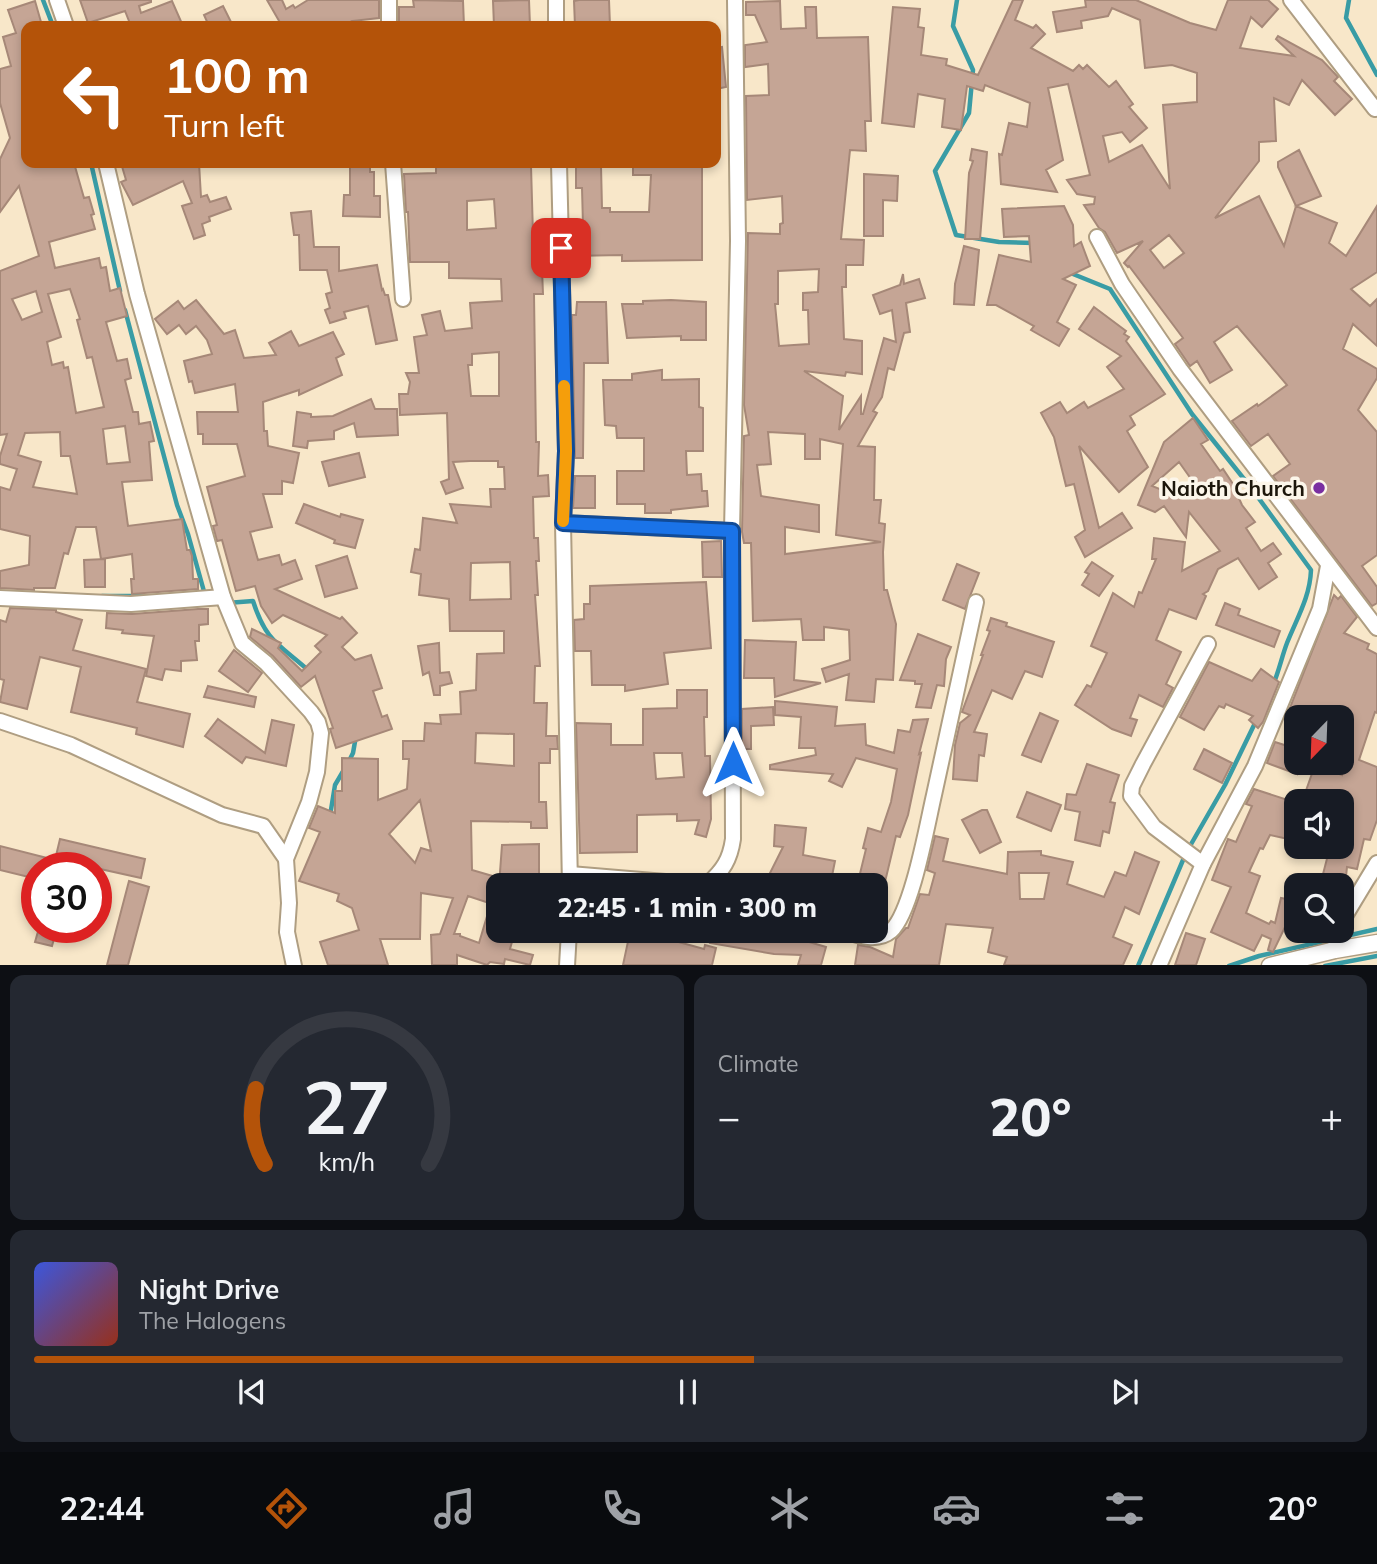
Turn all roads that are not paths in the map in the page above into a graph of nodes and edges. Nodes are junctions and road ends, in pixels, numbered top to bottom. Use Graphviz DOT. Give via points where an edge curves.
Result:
graph roads {
  1 [pos="57,0"];
  2 [pos="389,0"];
  3 [pos="556,0"];
  4 [pos="734,0"];
  5 [pos="1291,0"];
  6 [pos="64,21"];
  7 [pos="389,21"];
  8 [pos="556,21"];
  9 [pos="1374,109"];
  10 [pos="107,168"];
  11 [pos="393,168"];
  12 [pos="559,168"];
  13 [pos="1097,237"];
  14 [pos="402,299"];
  15 [pos="563,523"];
  16 [pos="732,531"];
  17 [pos="1328,566"];
  18 [pos="223,597"];
  19 [pos="0,598"];
  20 [pos="976,602"];
  21 [pos="1377,628"];
  22 [pos="1208,644"];
  23 [pos="0,721"];
  24 [pos="286,859"];
  25 [pos="1377,863"];
  26 [pos="1203,864"];
  27 [pos="570,873"];
  28 [pos="720,873"];
  29 [pos="1354,901"];
  30 [pos="888,933"];
  31 [pos="568,943"];
  32 [pos="1336,943"];
  33 [pos="1377,943"];
  34 [pos="1335,950"];
  35 [pos="294,965"];
  36 [pos="567,965"];
  37 [pos="1159,965"];
  38 [pos="1270,965"];
  1 -- 6 [label="street"];
  2 -- 7 [label="street"];
  3 -- 8 [label="street"];
  4 -- 16 [label="street" via="738,241"];
  5 -- 9 [label="street"];
  10 -- 18 [label="street" via="137,294"];
  11 -- 14 [label="street"];
  12 -- 15 [label="street" via="566,451"];
  13 -- 17 [label="street" via="1122,284 1180,369"];
  15 -- 16 [label="street"];
  15 -- 27 [label="street"];
  16 -- 28 [label="street" via="733,839 730,859"];
  17 -- 21 [label="street"];
  17 -- 26 [label="street" via="1320,609 1255,766"];
  18 -- 19 [label="street" via="131,604"];
  18 -- 24 [label="street" via="242,643 311,712 321,733 309,802"];
  20 -- 30 [label="street" via="925,831 904,906"];
  22 -- 26 [label="street" via="1143,764 1131,796 1154,827"];
  23 -- 24 [label="street" via="71,745 222,814 263,826"];
  24 -- 35 [label="street" via="286,932"];
  25 -- 29 [label="street"];
  26 -- 37 [label="street"];
  31 -- 36 [label="street"];
  32 -- 34 [label="street"];
  33 -- 34 [label="street"];
  34 -- 38 [label="street"];
}
